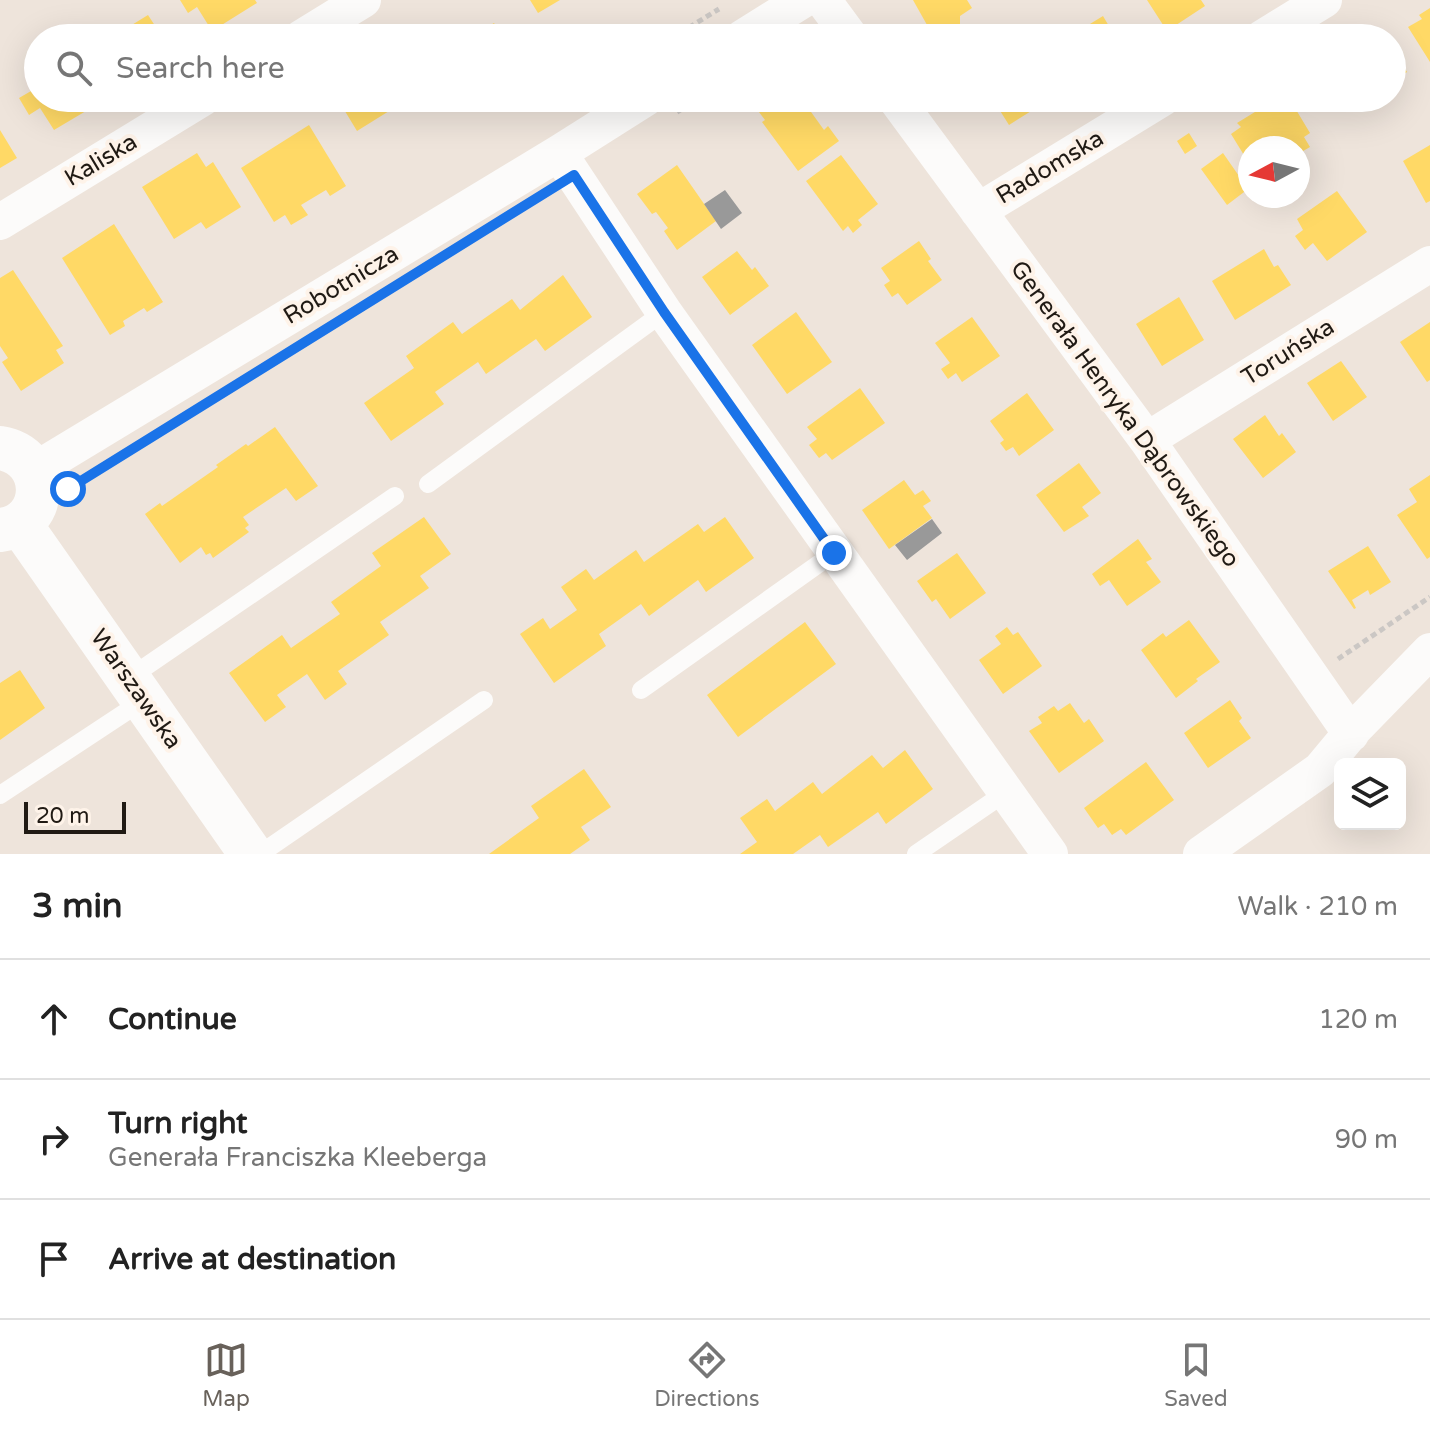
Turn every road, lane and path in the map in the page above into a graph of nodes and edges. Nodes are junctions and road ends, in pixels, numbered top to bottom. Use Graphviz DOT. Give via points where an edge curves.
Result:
graph roads {
  1 [pos="363,0"];
  2 [pos="803,0"];
  3 [pos="823,0"];
  4 [pos="1324,0"];
  5 [pos="721,8"];
  6 [pos="324,24"];
  7 [pos="695,24"];
  8 [pos="764,24"];
  9 [pos="841,24"];
  10 [pos="1285,24"];
  11 [pos="180,112"];
  12 [pos="648,112"];
  13 [pos="905,112"];
  14 [pos="1140,112"];
  15 [pos="559,153"];
  16 [pos="978,211"];
  17 [pos="0,222"];
  18 [pos="1430,264"];
  19 [pos="664,312"];
  20 [pos="1147,440"];
  21 [pos="18,459"];
  22 [pos="428,484"];
  23 [pos="395,496"];
  24 [pos="10,527"];
  25 [pos="834,553"];
  26 [pos="1430,597"];
  27 [pos="1430,651"];
  28 [pos="1311,677"];
  29 [pos="136,689"];
  30 [pos="641,690"];
  31 [pos="484,700"];
  32 [pos="1351,734"];
  33 [pos="1005,793"];
  34 [pos="0,795"];
  35 [pos="251,854"];
  36 [pos="260,854"];
  37 [pos="916,854"];
  38 [pos="1050,854"];
  39 [pos="1201,854"];
  1 -- 6 [label="street"];
  2 -- 8 [label="street"];
  3 -- 9 [label="street"];
  4 -- 10 [label="street"];
  5 -- 7 [label="path"];
  11 -- 17 [label="street, Kaliska"];
  12 -- 15 [label="street, Robotnicza"];
  13 -- 16 [label="street, Generała Henryka Dąbrowskiego"];
  14 -- 16 [label="street, Radomska"];
  15 -- 19 [label="street"];
  15 -- 21 [label="street, Robotnicza"];
  16 -- 20 [label="street, Generała Henryka Dąbrowskiego"];
  18 -- 20 [label="street, Toruńska"];
  19 -- 22 [label="lane"];
  19 -- 25 [label="street"];
  20 -- 28 [label="street, Generała Henryka Dąbrowskiego"];
  21 -- 24 [label="street, Warszawska" via="38,492 29,515"];
  23 -- 29 [label="lane"];
  24 -- 29 [label="street, Warszawska"];
  25 -- 30 [label="lane"];
  25 -- 33 [label="street"];
  26 -- 28 [label="path"];
  27 -- 32 [label="street"];
  28 -- 32 [label="street, Generała Henryka Dąbrowskiego"];
  29 -- 34 [label="lane"];
  29 -- 35 [label="street, Warszawska"];
  31 -- 36 [label="lane"];
  32 -- 39 [label="street" via="1320,770"];
  33 -- 37 [label="lane"];
  33 -- 38 [label="street"];
}
